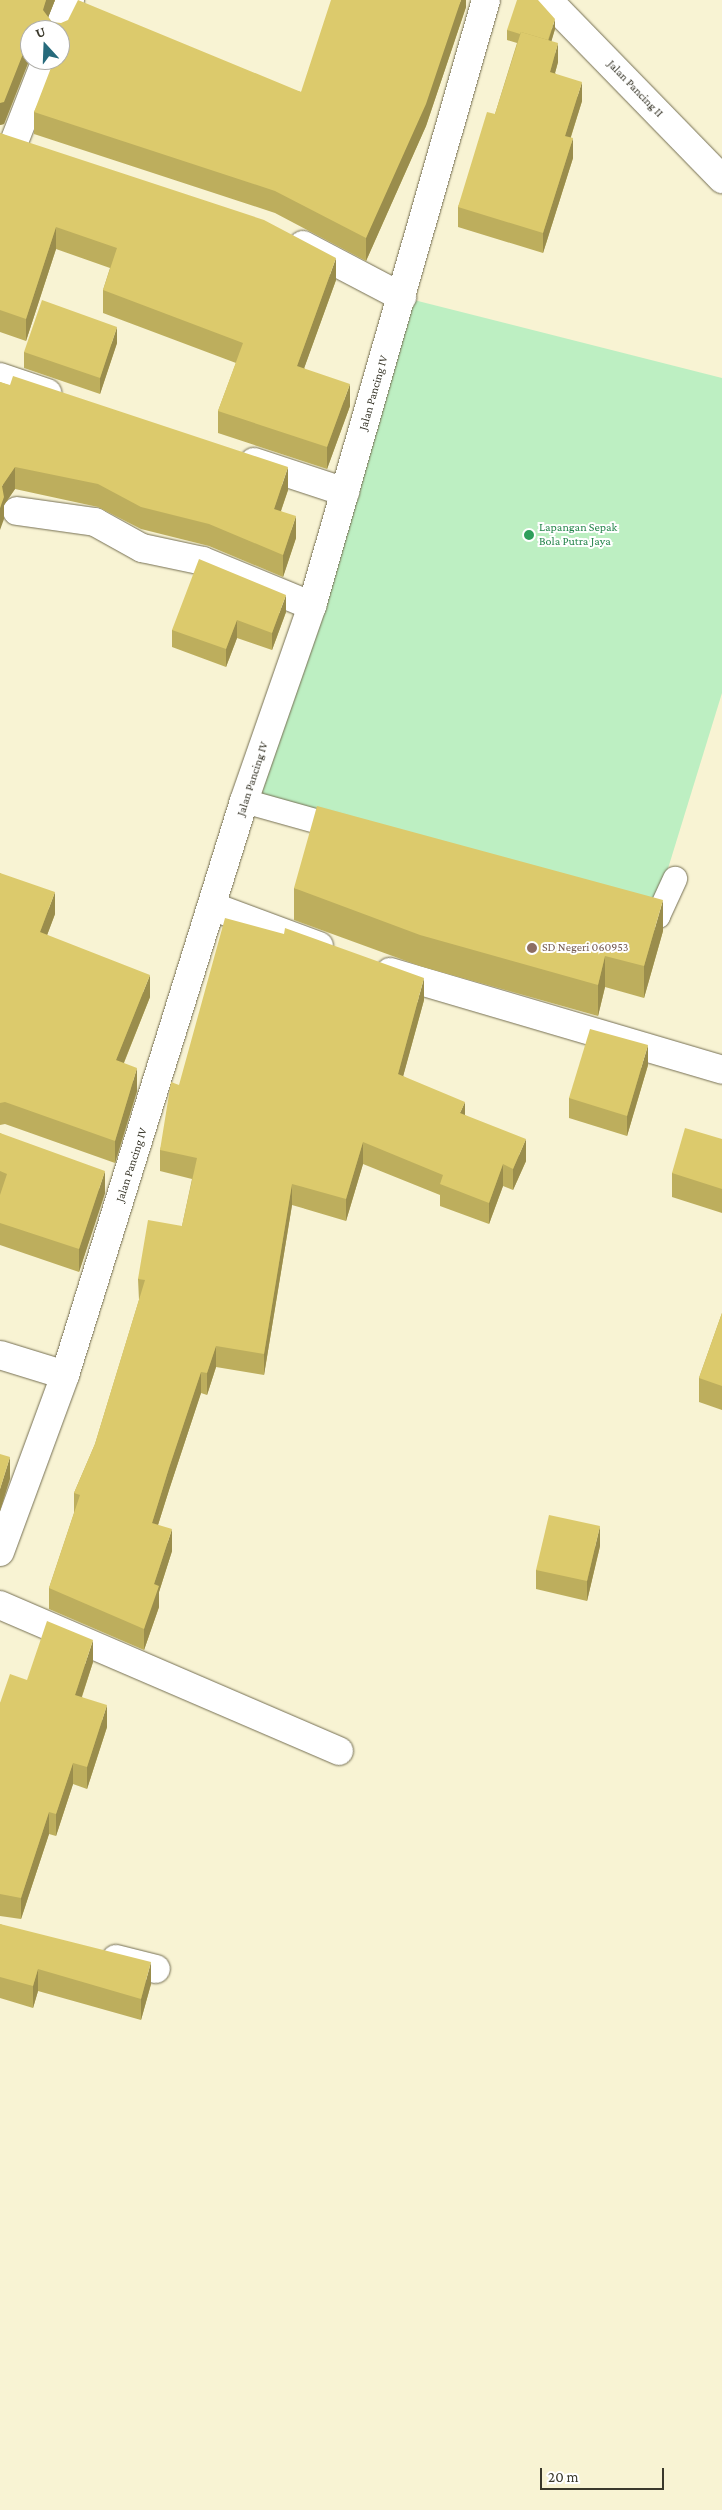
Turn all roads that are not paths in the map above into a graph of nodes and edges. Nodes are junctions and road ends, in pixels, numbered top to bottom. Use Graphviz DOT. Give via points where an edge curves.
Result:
graph roads {
  1 [pos="70,0"];
  2 [pos="486,0"];
  3 [pos="548,0"];
  4 [pos="62,20"];
  5 [pos="41,70"];
  6 [pos="7,140"];
  7 [pos="42,152"];
  8 [pos="722,178"];
  9 [pos="279,232"];
  10 [pos="402,297"];
  11 [pos="0,377"];
  12 [pos="75,402"];
  13 [pos="233,455"];
  14 [pos="345,492"];
  15 [pos="17,512"];
  16 [pos="312,606"];
  17 [pos="244,801"];
  18 [pos="370,836"];
  19 [pos="674,878"];
  20 [pos="620,905"];
  21 [pos="214,907"];
  22 [pos="342,954"];
  23 [pos="369,964"];
  24 [pos="722,1070"];
  25 [pos="99,1174"];
  26 [pos="126,1184"];
  27 [pos="0,1355"];
  28 [pos="65,1375"];
  29 [pos="0,1552"];
  30 [pos="0,1605"];
  31 [pos="339,1751"];
  32 [pos="92,1953"];
  33 [pos="156,1969"];
  1 -- 4 [label="street"];
  2 -- 10 [label="street, Jalan Pancing IV"];
  3 -- 8 [label="street, Jalan Pancing II"];
  5 -- 6 [label="street"];
  6 -- 7 [label="street"];
  9 -- 10 [label="street"];
  10 -- 14 [label="street, Jalan Pancing IV"];
  11 -- 12 [label="street"];
  13 -- 14 [label="street"];
  14 -- 16 [label="street, Jalan Pancing IV"];
  15 -- 16 [label="street" via="95,522 142,548 203,561"];
  16 -- 17 [label="street, Jalan Pancing IV"];
  17 -- 18 [label="lane"];
  17 -- 21 [label="street, Jalan Pancing IV"];
  19 -- 20 [label="lane" via="658,916"];
  21 -- 22 [label="street"];
  21 -- 26 [label="street, Jalan Pancing IV"];
  23 -- 24 [label="street"];
  25 -- 26 [label="street"];
  26 -- 28 [label="street, Jalan Pancing IV"];
  27 -- 28 [label="street"];
  28 -- 29 [label="street, Jalan Pancing IV"];
  30 -- 31 [label="street"];
  32 -- 33 [label="street"];
}
